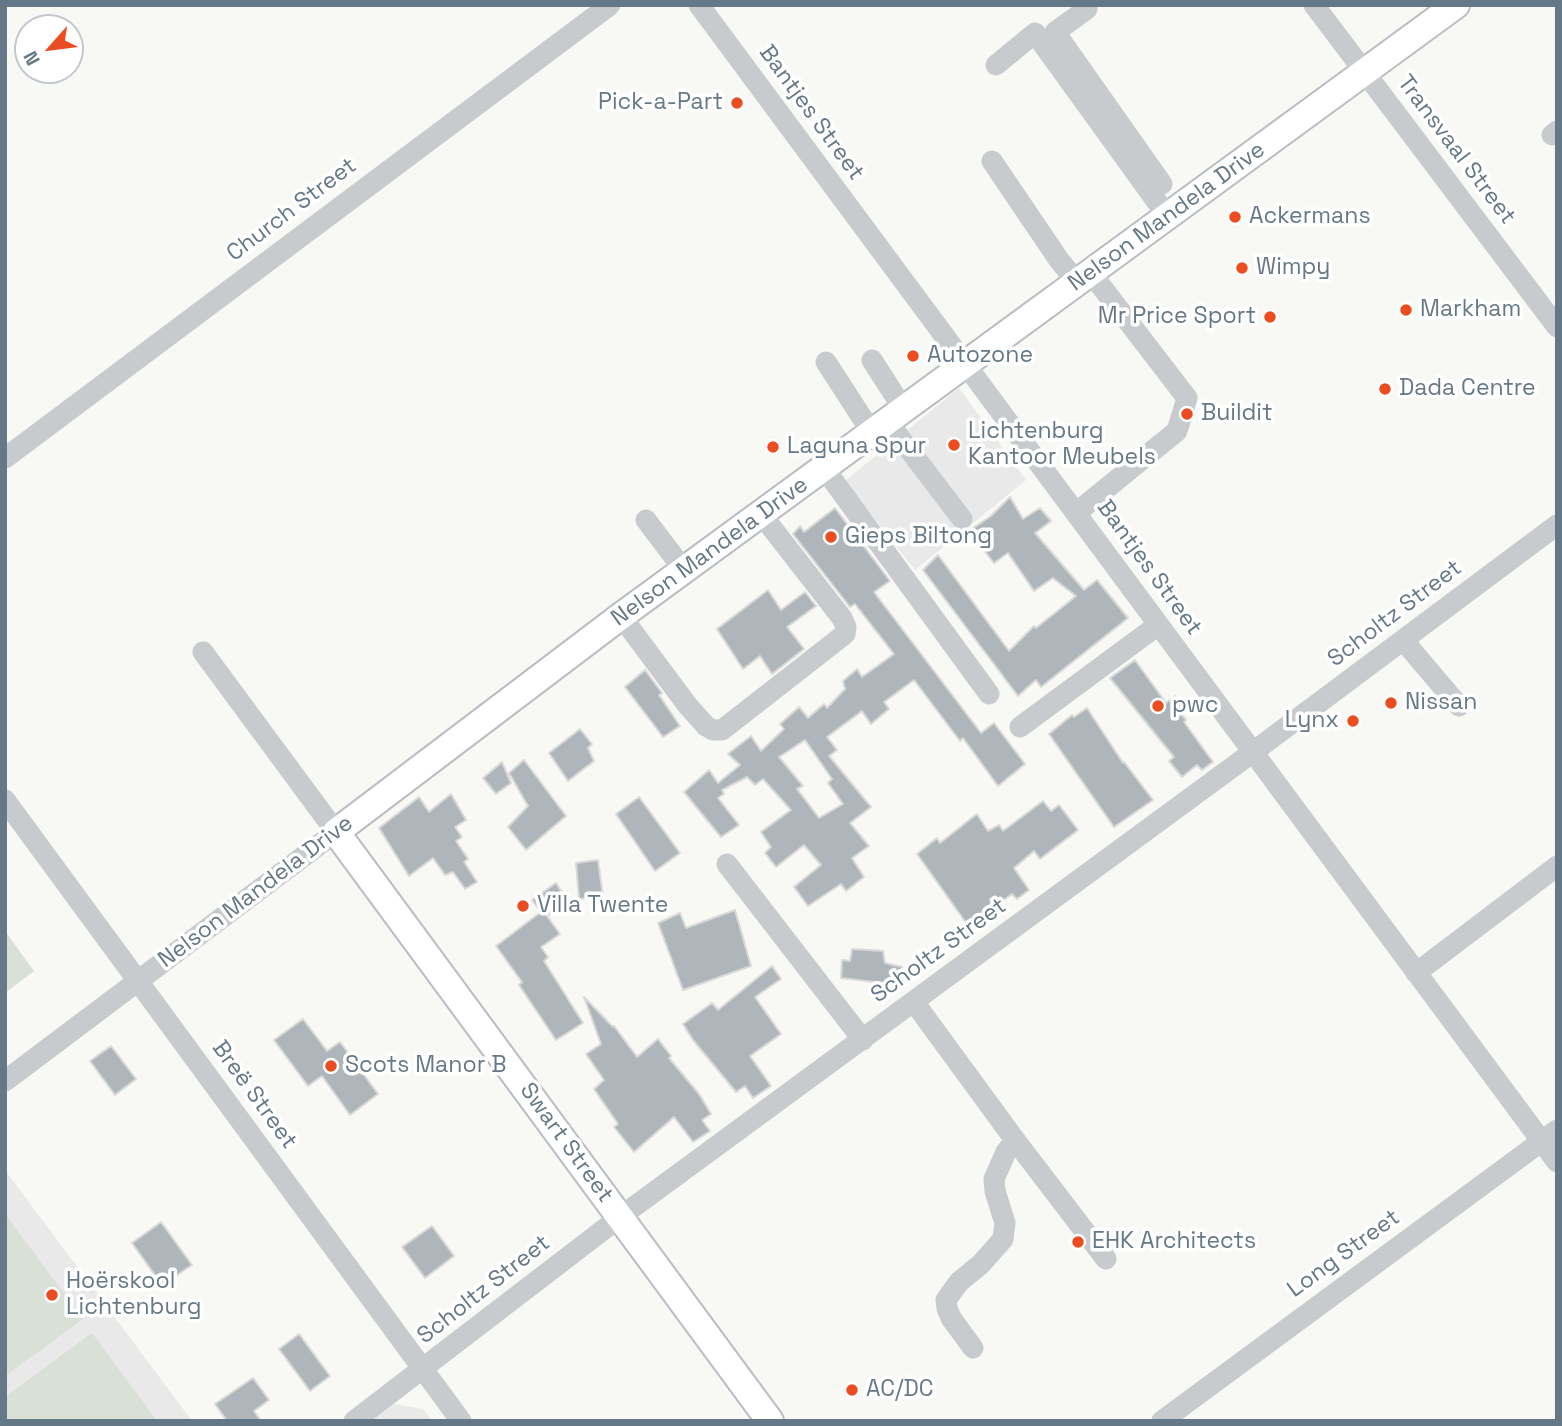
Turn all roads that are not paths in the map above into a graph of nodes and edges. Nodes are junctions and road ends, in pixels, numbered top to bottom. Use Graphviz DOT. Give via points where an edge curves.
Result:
graph roads {
  1 [pos="610,5"];
  2 [pos="699,5"];
  3 [pos="1314,5"];
  4 [pos="1456,5"];
  5 [pos="1087,9"];
  6 [pos="996,65"];
  7 [pos="1364,74"];
  8 [pos="992,161"];
  9 [pos="1173,213"];
  10 [pos="1085,278"];
  11 [pos="1557,327"];
  12 [pos="872,360"];
  13 [pos="826,362"];
  14 [pos="965,365"];
  15 [pos="888,422"];
  16 [pos="5,458"];
  17 [pos="824,468"];
  18 [pos="1076,513"];
  19 [pos="761,514"];
  20 [pos="962,519"];
  21 [pos="646,520"];
  22 [pos="1557,525"];
  23 [pos="684,570"];
  24 [pos="621,616"];
  25 [pos="1158,625"];
  26 [pos="1404,640"];
  27 [pos="203,652"];
  28 [pos="989,694"];
  29 [pos="1459,706"];
  30 [pos="1020,727"];
  31 [pos="1253,752"];
  32 [pos="5,800"];
  33 [pos="336,832"];
  34 [pos="727,864"];
  35 [pos="1557,866"];
  36 [pos="1416,973"];
  37 [pos="138,982"];
  38 [pos="914,1002"];
  39 [pos="863,1040"];
  40 [pos="5,1081"];
  41 [pos="1549,1136"];
  42 [pos="1015,1140"];
  43 [pos="1557,1162"];
  44 [pos="620,1217"];
  45 [pos="1106,1259"];
  46 [pos="973,1348"];
  47 [pos="423,1370"];
  48 [pos="354,1421"];
  49 [pos="461,1421"];
  50 [pos="770,1421"];
  51 [pos="1162,1421"];
  1 -- 16 [label="street, Church Street"];
  2 -- 14 [label="street, Bantjes Street"];
  3 -- 7 [label="street, Transvaal Street"];
  4 -- 7 [label="main road, Nelson Mandela Drive"];
  5 -- 9 [label="street" via="1055,32"];
  6 -- 9 [label="street" via="1035,33"];
  7 -- 9 [label="main road, Nelson Mandela Drive"];
  7 -- 11 [label="street, Transvaal Street"];
  8 -- 10 [label="street" via="1059,260"];
  9 -- 10 [label="main road, Nelson Mandela Drive"];
  10 -- 14 [label="main road, Nelson Mandela Drive"];
  10 -- 18 [label="street" via="1187,398 1177,431"];
  12 -- 15 [label="street"];
  13 -- 15 [label="street"];
  14 -- 15 [label="main road, Nelson Mandela Drive"];
  14 -- 18 [label="street, Bantjes Street"];
  15 -- 17 [label="main road, Nelson Mandela Drive"];
  15 -- 20 [label="street"];
  17 -- 19 [label="main road, Nelson Mandela Drive"];
  17 -- 28 [label="street"];
  18 -- 25 [label="street, Bantjes Street"];
  19 -- 23 [label="main road, Nelson Mandela Drive"];
  19 -- 24 [label="street" via="846,627 845,634 732,723 722,730 706,726"];
  21 -- 23 [label="street"];
  22 -- 26 [label="street, Scholtz Street"];
  23 -- 24 [label="main road, Nelson Mandela Drive"];
  24 -- 33 [label="main road, Nelson Mandela Drive"];
  25 -- 30 [label="street"];
  25 -- 31 [label="street, Bantjes Street"];
  26 -- 29 [label="street"];
  26 -- 31 [label="street, Scholtz Street"];
  27 -- 33 [label="street"];
  31 -- 36 [label="street, Bantjes Street"];
  31 -- 38 [label="street, Scholtz Street"];
  32 -- 37 [label="street, Breë Street"];
  33 -- 37 [label="street, Nelson Mandela Drive"];
  33 -- 44 [label="main road, Swart Street"];
  34 -- 39 [label="street"];
  35 -- 36 [label="street"];
  36 -- 41 [label="street, Bantjes Street"];
  37 -- 40 [label="street, Nelson Mandela Drive"];
  37 -- 47 [label="street, Breë Street"];
  38 -- 39 [label="street, Scholtz Street"];
  38 -- 42 [label="street"];
  39 -- 44 [label="street, Scholtz Street"];
  41 -- 43 [label="street, Bantjes Street"];
  41 -- 51 [label="street, Long Street"];
  42 -- 45 [label="street"];
  42 -- 46 [label="street" via="994,1179 1005,1223 1003,1239 946,1300 951,1318"];
  44 -- 47 [label="street, Scholtz Street"];
  44 -- 50 [label="main road, Swart Street"];
  47 -- 48 [label="street, Scholtz Street"];
  47 -- 49 [label="street, Breë Street"];
}
